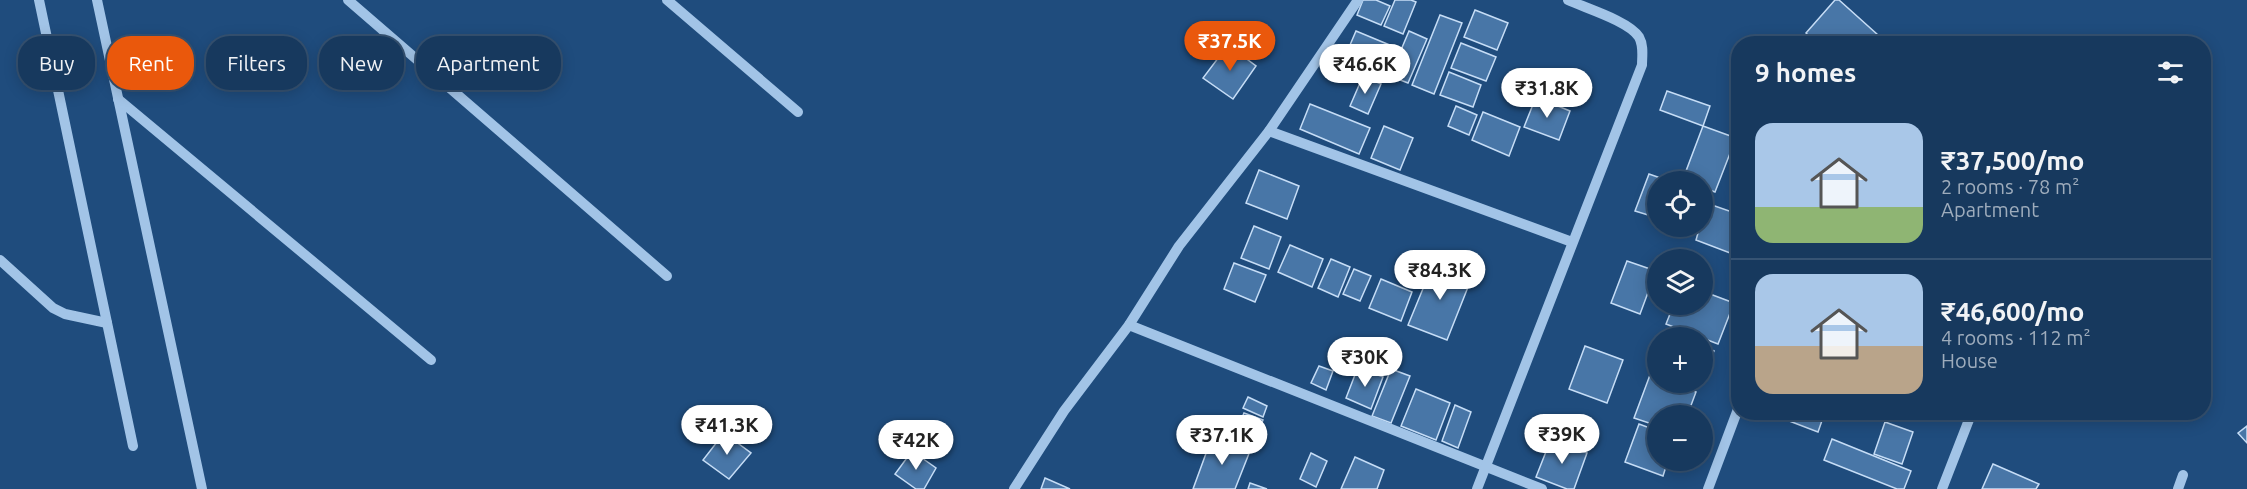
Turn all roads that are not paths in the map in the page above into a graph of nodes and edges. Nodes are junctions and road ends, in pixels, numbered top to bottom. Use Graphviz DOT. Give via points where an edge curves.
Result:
graph roads {
  1 [pos="39,0"];
  2 [pos="97,0"];
  3 [pos="348,0"];
  4 [pos="667,0"];
  5 [pos="1358,0"];
  6 [pos="1568,0"];
  7 [pos="118,99"];
  8 [pos="798,112"];
  9 [pos="1269,131"];
  10 [pos="1572,242"];
  11 [pos="0,260"];
  12 [pos="667,276"];
  13 [pos="107,322"];
  14 [pos="1129,325"];
  15 [pos="431,360"];
  16 [pos="1734,420"];
  17 [pos="1969,420"];
  18 [pos="133,446"];
  19 [pos="1485,467"];
  20 [pos="2183,475"];
  21 [pos="202,489"];
  22 [pos="1014,489"];
  23 [pos="1477,489"];
  24 [pos="1542,489"];
  25 [pos="1708,489"];
  26 [pos="1942,489"];
  27 [pos="2178,489"];
  1 -- 13 [label="street"];
  2 -- 7 [label="street"];
  3 -- 12 [label="street"];
  4 -- 8 [label="street"];
  5 -- 9 [label="street"];
  6 -- 10 [label="street" via="1629,28 1639,37 1643,49 1642,65"];
  7 -- 15 [label="street"];
  7 -- 21 [label="street"];
  9 -- 10 [label="street"];
  9 -- 14 [label="street" via="1179,246"];
  10 -- 19 [label="street"];
  11 -- 13 [label="street" via="52,308"];
  13 -- 18 [label="street"];
  14 -- 19 [label="street"];
  14 -- 22 [label="street" via="1064,411"];
  16 -- 25 [label="street"];
  17 -- 26 [label="street"];
  19 -- 23 [label="street"];
  19 -- 24 [label="street"];
  20 -- 27 [label="street"];
}
